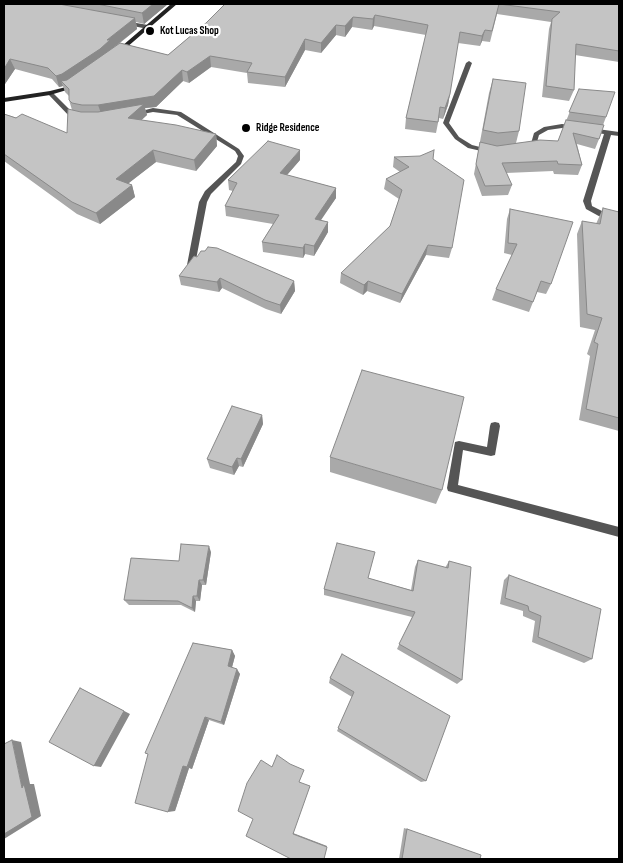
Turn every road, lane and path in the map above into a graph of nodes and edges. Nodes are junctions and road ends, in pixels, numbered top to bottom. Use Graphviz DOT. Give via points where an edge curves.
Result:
graph roads {
  1 [pos="174,4"];
  2 [pos="119,22"];
  3 [pos="148,27"];
  4 [pos="112,57"];
  5 [pos="469,62"];
  6 [pos="84,78"];
  7 [pos="50,93"];
  8 [pos="4,100"];
  9 [pos="128,115"];
  10 [pos="85,120"];
  11 [pos="608,133"];
  12 [pos="619,134"];
  13 [pos="524,150"];
  14 [pos="501,152"];
  15 [pos="609,218"];
  16 [pos="190,265"];
  17 [pos="495,426"];
  18 [pos="619,532"];
  1 -- 3 [label="main road"];
  2 -- 3 [label="street"];
  3 -- 4 [label="main road"];
  5 -- 14 [label="street" via="446,123 457,138 470,147"];
  6 -- 7 [label="main road" via="68,88"];
  7 -- 8 [label="main road"];
  7 -- 10 [label="street" via="74,117"];
  9 -- 16 [label="street" via="153,110 179,113 237,150 241,156 203,202"];
  11 -- 12 [label="street"];
  11 -- 13 [label="street" via="562,126 546,128 536,134 533,148"];
  11 -- 15 [label="street" via="587,200 589,207"];
  17 -- 18 [label="street" via="491,452 459,445 452,488"];
}
